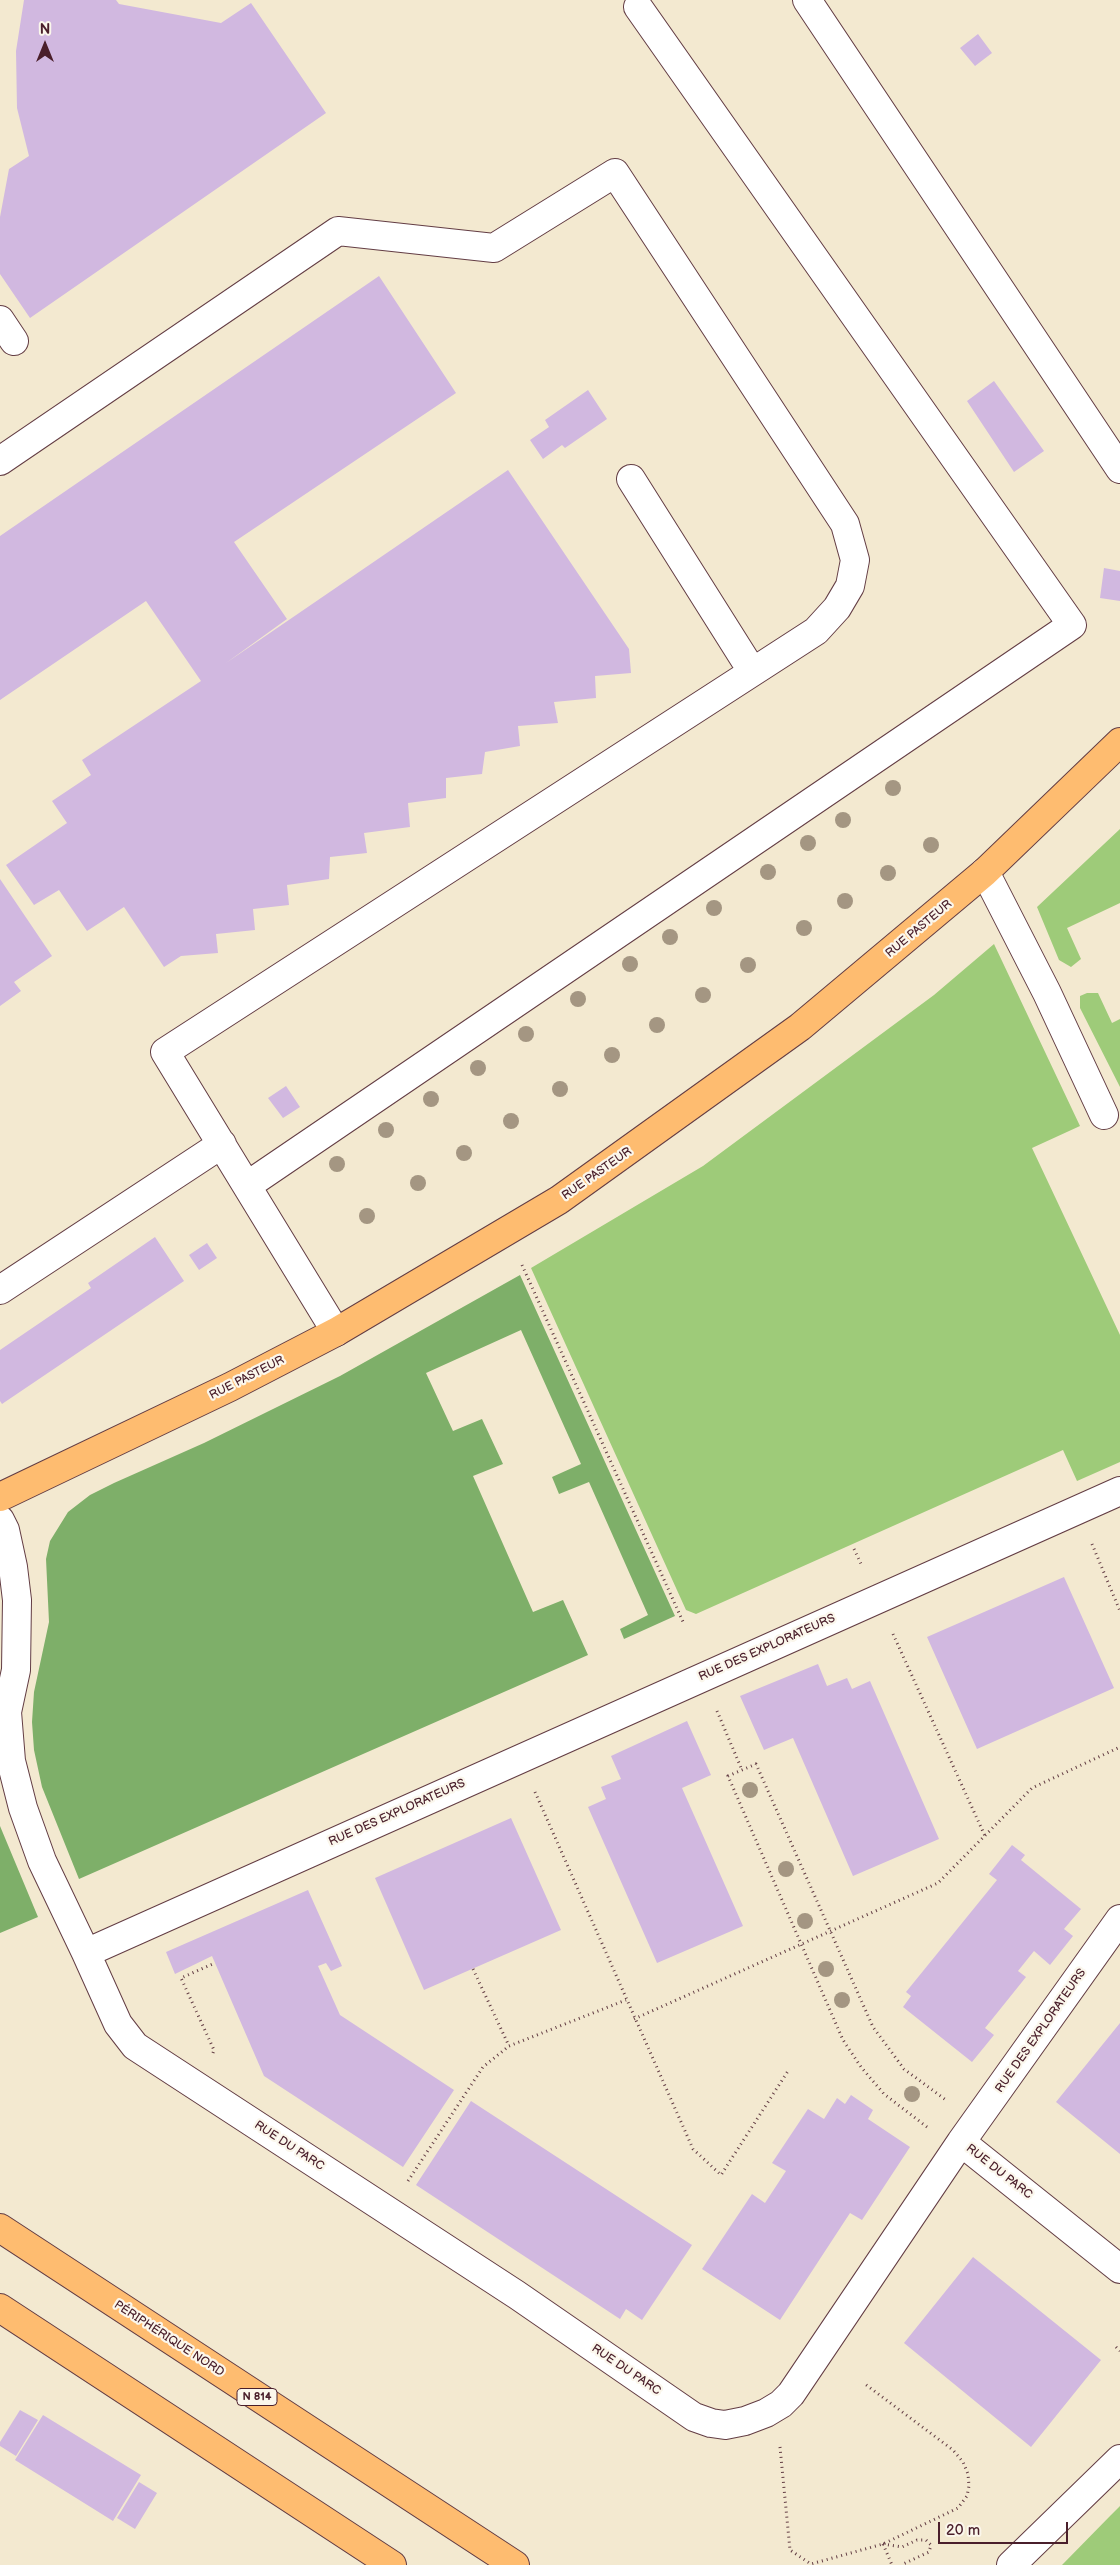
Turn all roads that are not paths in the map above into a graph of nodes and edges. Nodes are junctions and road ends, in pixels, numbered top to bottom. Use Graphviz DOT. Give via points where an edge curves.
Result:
graph roads {
  1 [pos="807,0"];
  2 [pos="638,7"];
  3 [pos="0,461"];
  4 [pos="1120,469"];
  5 [pos="632,479"];
  6 [pos="752,671"];
  7 [pos="1120,742"];
  8 [pos="985,872"];
  9 [pos="1104,1115"];
  10 [pos="222,1144"];
  11 [pos="248,1185"];
  12 [pos="0,1290"];
  13 [pos="336,1332"];
  14 [pos="1120,1490"];
  15 [pos="0,1497"];
  16 [pos="0,1520"];
  17 [pos="1120,1919"];
  18 [pos="86,1953"];
  19 [pos="961,2142"];
  20 [pos="0,2228"];
  21 [pos="1120,2269"];
  22 [pos="0,2308"];
  23 [pos="1120,2458"];
  24 [pos="392,2565"];
  25 [pos="515,2565"];
  26 [pos="1011,2565"];
  1 -- 4 [label="street"];
  2 -- 11 [label="street" via="1072,625"];
  3 -- 6 [label="street" via="338,231 494,248 615,173 845,524 855,560 850,586 837,608 816,631"];
  5 -- 6 [label="street"];
  6 -- 10 [label="street" via="165,1052"];
  7 -- 8 [label="main road, RUE PASTEUR"];
  8 -- 9 [label="street"];
  8 -- 13 [label="main road, RUE PASTEUR" via="800,1026 559,1200"];
  10 -- 11 [label="street"];
  10 -- 12 [label="street"];
  11 -- 13 [label="street"];
  13 -- 15 [label="main road, RUE PASTEUR" via="230,1387"];
  14 -- 18 [label="street, RUE DES EXPLORATEURS"];
  16 -- 18 [label="street" via="13,1567 17,1600 16,1670 7,1712 11,1761 42,1861"];
  17 -- 19 [label="street, RUE DES EXPLORATEURS"];
  18 -- 19 [label="street, RUE DU PARC" via="114,2017 135,2046 518,2296 694,2417 725,2425 766,2413 791,2394"];
  19 -- 21 [label="street, RUE DU PARC"];
  20 -- 25 [label="main road, PÉRIPHÉRIQUE NORD / N 814"];
  22 -- 24 [label="main road"];
  23 -- 26 [label="street"];
}
